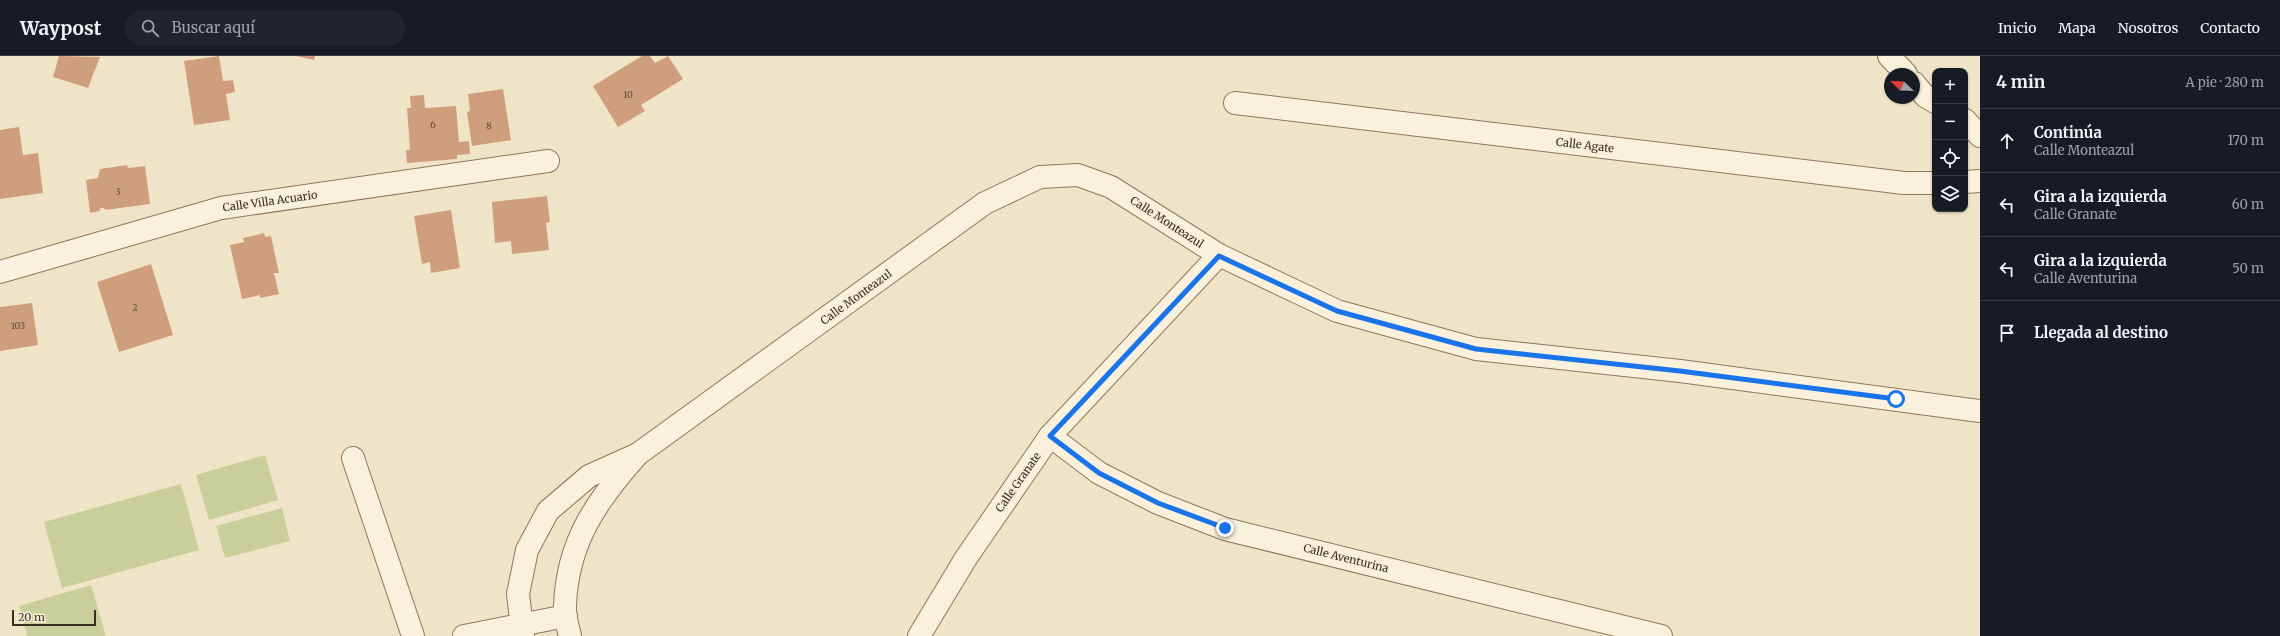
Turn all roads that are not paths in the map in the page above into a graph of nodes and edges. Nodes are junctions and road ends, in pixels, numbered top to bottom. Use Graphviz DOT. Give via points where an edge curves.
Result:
graph roads {
  1 [pos="1889,56"];
  2 [pos="1900,68"];
  3 [pos="1920,90"];
  4 [pos="1932,100"];
  5 [pos="1235,103"];
  6 [pos="1968,123"];
  7 [pos="1980,136"];
  8 [pos="548,161"];
  9 [pos="1980,181"];
  10 [pos="1968,182"];
  11 [pos="1932,183"];
  12 [pos="1219,256"];
  13 [pos="0,272"];
  14 [pos="1980,411"];
  15 [pos="1050,436"];
  16 [pos="638,454"];
  17 [pos="353,458"];
  18 [pos="568,626"];
  19 [pos="522,630"];
  20 [pos="920,635"];
  21 [pos="413,636"];
  22 [pos="464,636"];
  23 [pos="1661,636"];
  1 -- 2 [label="street"];
  3 -- 4 [label="street"];
  5 -- 11 [label="street, Calle Agate" via="1904,184"];
  6 -- 7 [label="street"];
  8 -- 13 [label="street, Calle Villa Acuario" via="221,208"];
  9 -- 10 [label="street"];
  12 -- 14 [label="street, Calle Monteazul" via="1337,311 1476,349 1680,371"];
  12 -- 15 [label="street, Calle Granate"];
  12 -- 16 [label="street, Calle Monteazul" via="1111,187 1078,175 1040,177 986,203"];
  15 -- 20 [label="street, Calle Granate" via="966,558"];
  15 -- 23 [label="street, Calle Aventurina" via="1099,473 1158,503 1225,528"];
  16 -- 18 [label="street, Calle Monteazul" via="615,480 591,514 571,558 564,607"];
  16 -- 19 [label="street, Calle Monteazul" via="589,476 548,511 528,550 518,594"];
  17 -- 21 [label="street"];
  18 -- 19 [label="street"];
  19 -- 22 [label="street"];
}
